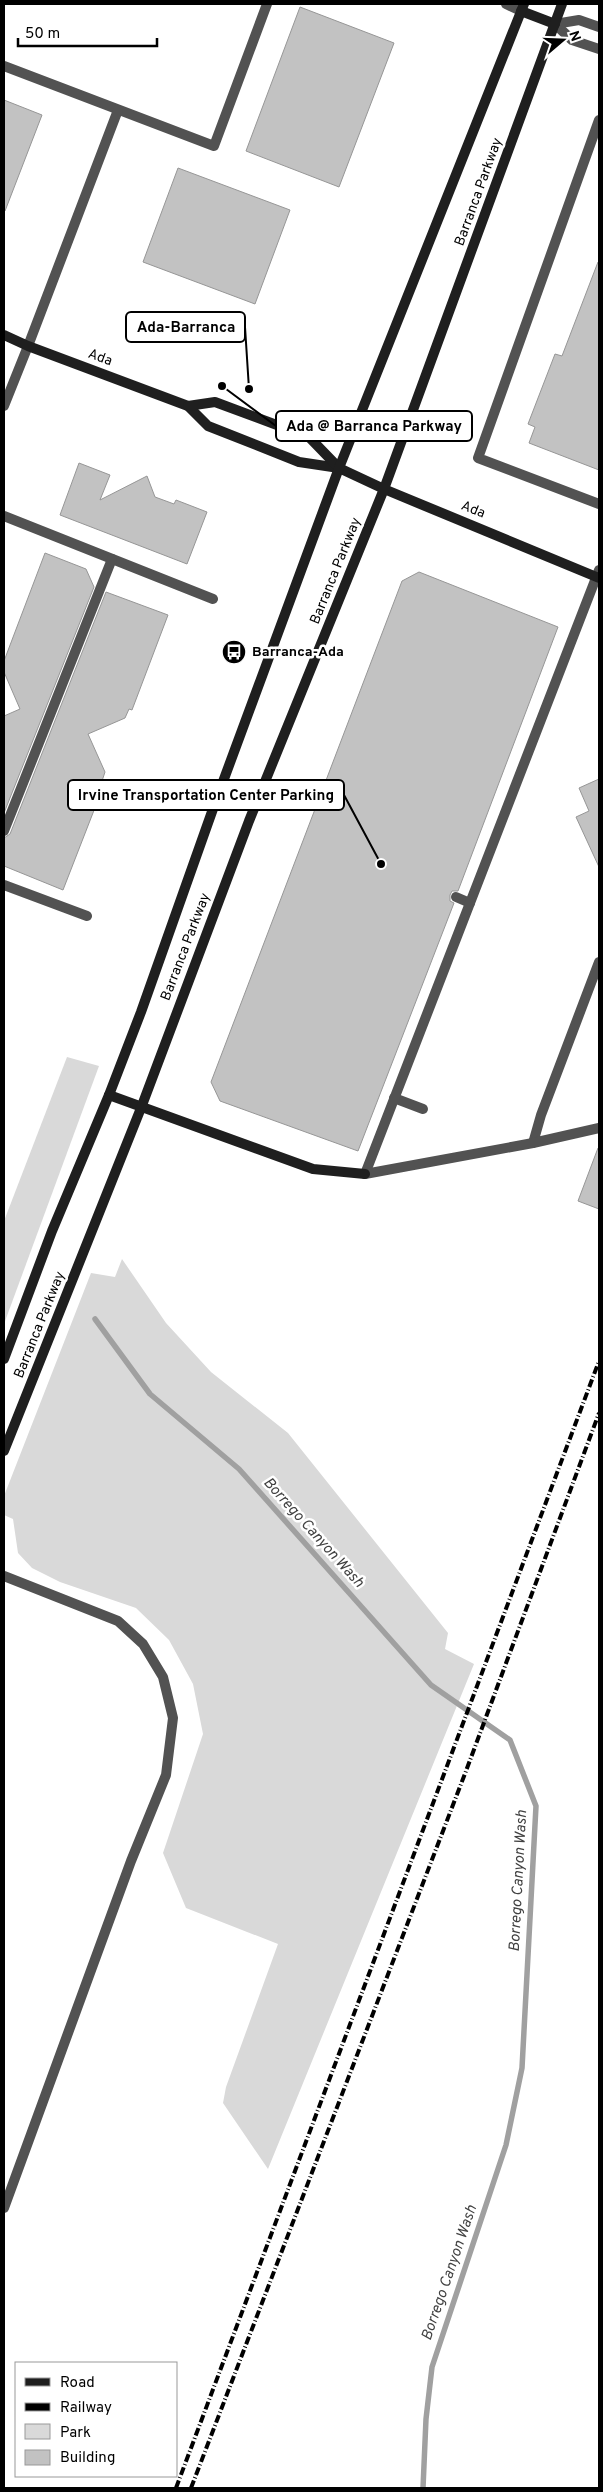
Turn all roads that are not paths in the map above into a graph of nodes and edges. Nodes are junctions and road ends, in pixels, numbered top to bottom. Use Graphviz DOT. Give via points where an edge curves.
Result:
graph roads {
  1 [pos="268,4"];
  2 [pos="506,4"];
  3 [pos="562,4"];
  4 [pos="522,7"];
  5 [pos="555,24"];
  6 [pos="599,27"];
  7 [pos="599,49"];
  8 [pos="4,66"];
  9 [pos="118,110"];
  10 [pos="599,120"];
  11 [pos="4,335"];
  12 [pos="28,346"];
  13 [pos="4,406"];
  14 [pos="188,406"];
  15 [pos="339,468"];
  16 [pos="384,489"];
  17 [pos="599,504"];
  18 [pos="4,516"];
  19 [pos="112,559"];
  20 [pos="599,576"];
  21 [pos="213,599"];
  22 [pos="4,831"];
  23 [pos="4,885"];
  24 [pos="456,897"];
  25 [pos="470,903"];
  26 [pos="87,916"];
  27 [pos="599,962"];
  28 [pos="109,1095"];
  29 [pos="394,1098"];
  30 [pos="141,1108"];
  31 [pos="423,1109"];
  32 [pos="599,1128"];
  33 [pos="533,1143"];
  34 [pos="365,1174"];
  35 [pos="4,1359"];
  36 [pos="4,1451"];
  37 [pos="4,1576"];
  38 [pos="4,2208"];
  1 -- 9 [label="street" via="214,146"];
  2 -- 4 [label="street"];
  3 -- 5 [label="main road, Barranca Parkway"];
  4 -- 5 [label="main road"];
  4 -- 15 [label="main road, Barranca Parkway"];
  5 -- 6 [label="street" via="578,20"];
  5 -- 7 [label="street" via="572,40"];
  5 -- 16 [label="main road, Barranca Parkway"];
  8 -- 9 [label="street"];
  9 -- 12 [label="street"];
  10 -- 17 [label="street" via="478,458"];
  11 -- 12 [label="main road, Ada"];
  12 -- 13 [label="street"];
  12 -- 14 [label="main road, Ada"];
  14 -- 15 [label="main road, Ada" via="208,426 299,462"];
  14 -- 15 [label="main road, Ada" via="215,402 309,437"];
  15 -- 16 [label="main road, Ada"];
  15 -- 28 [label="main road, Barranca Parkway"];
  16 -- 20 [label="main road, Ada"];
  16 -- 30 [label="main road, Barranca Parkway" via="249,821"];
  18 -- 19 [label="street"];
  19 -- 21 [label="street"];
  19 -- 22 [label="street"];
  20 -- 25 [label="street"];
  23 -- 26 [label="street"];
  24 -- 25 [label="street"];
  25 -- 29 [label="street"];
  27 -- 33 [label="street" via="540,1115"];
  28 -- 30 [label="main road"];
  28 -- 35 [label="main road, Barranca Parkway" via="52,1231"];
  29 -- 31 [label="street"];
  29 -- 34 [label="street"];
  30 -- 34 [label="main road" via="313,1169"];
  30 -- 36 [label="main road, Barranca Parkway"];
  32 -- 33 [label="street"];
  33 -- 34 [label="street"];
  37 -- 38 [label="street" via="118,1621 143,1644 163,1677 173,1718 166,1775 131,1861"];
}
